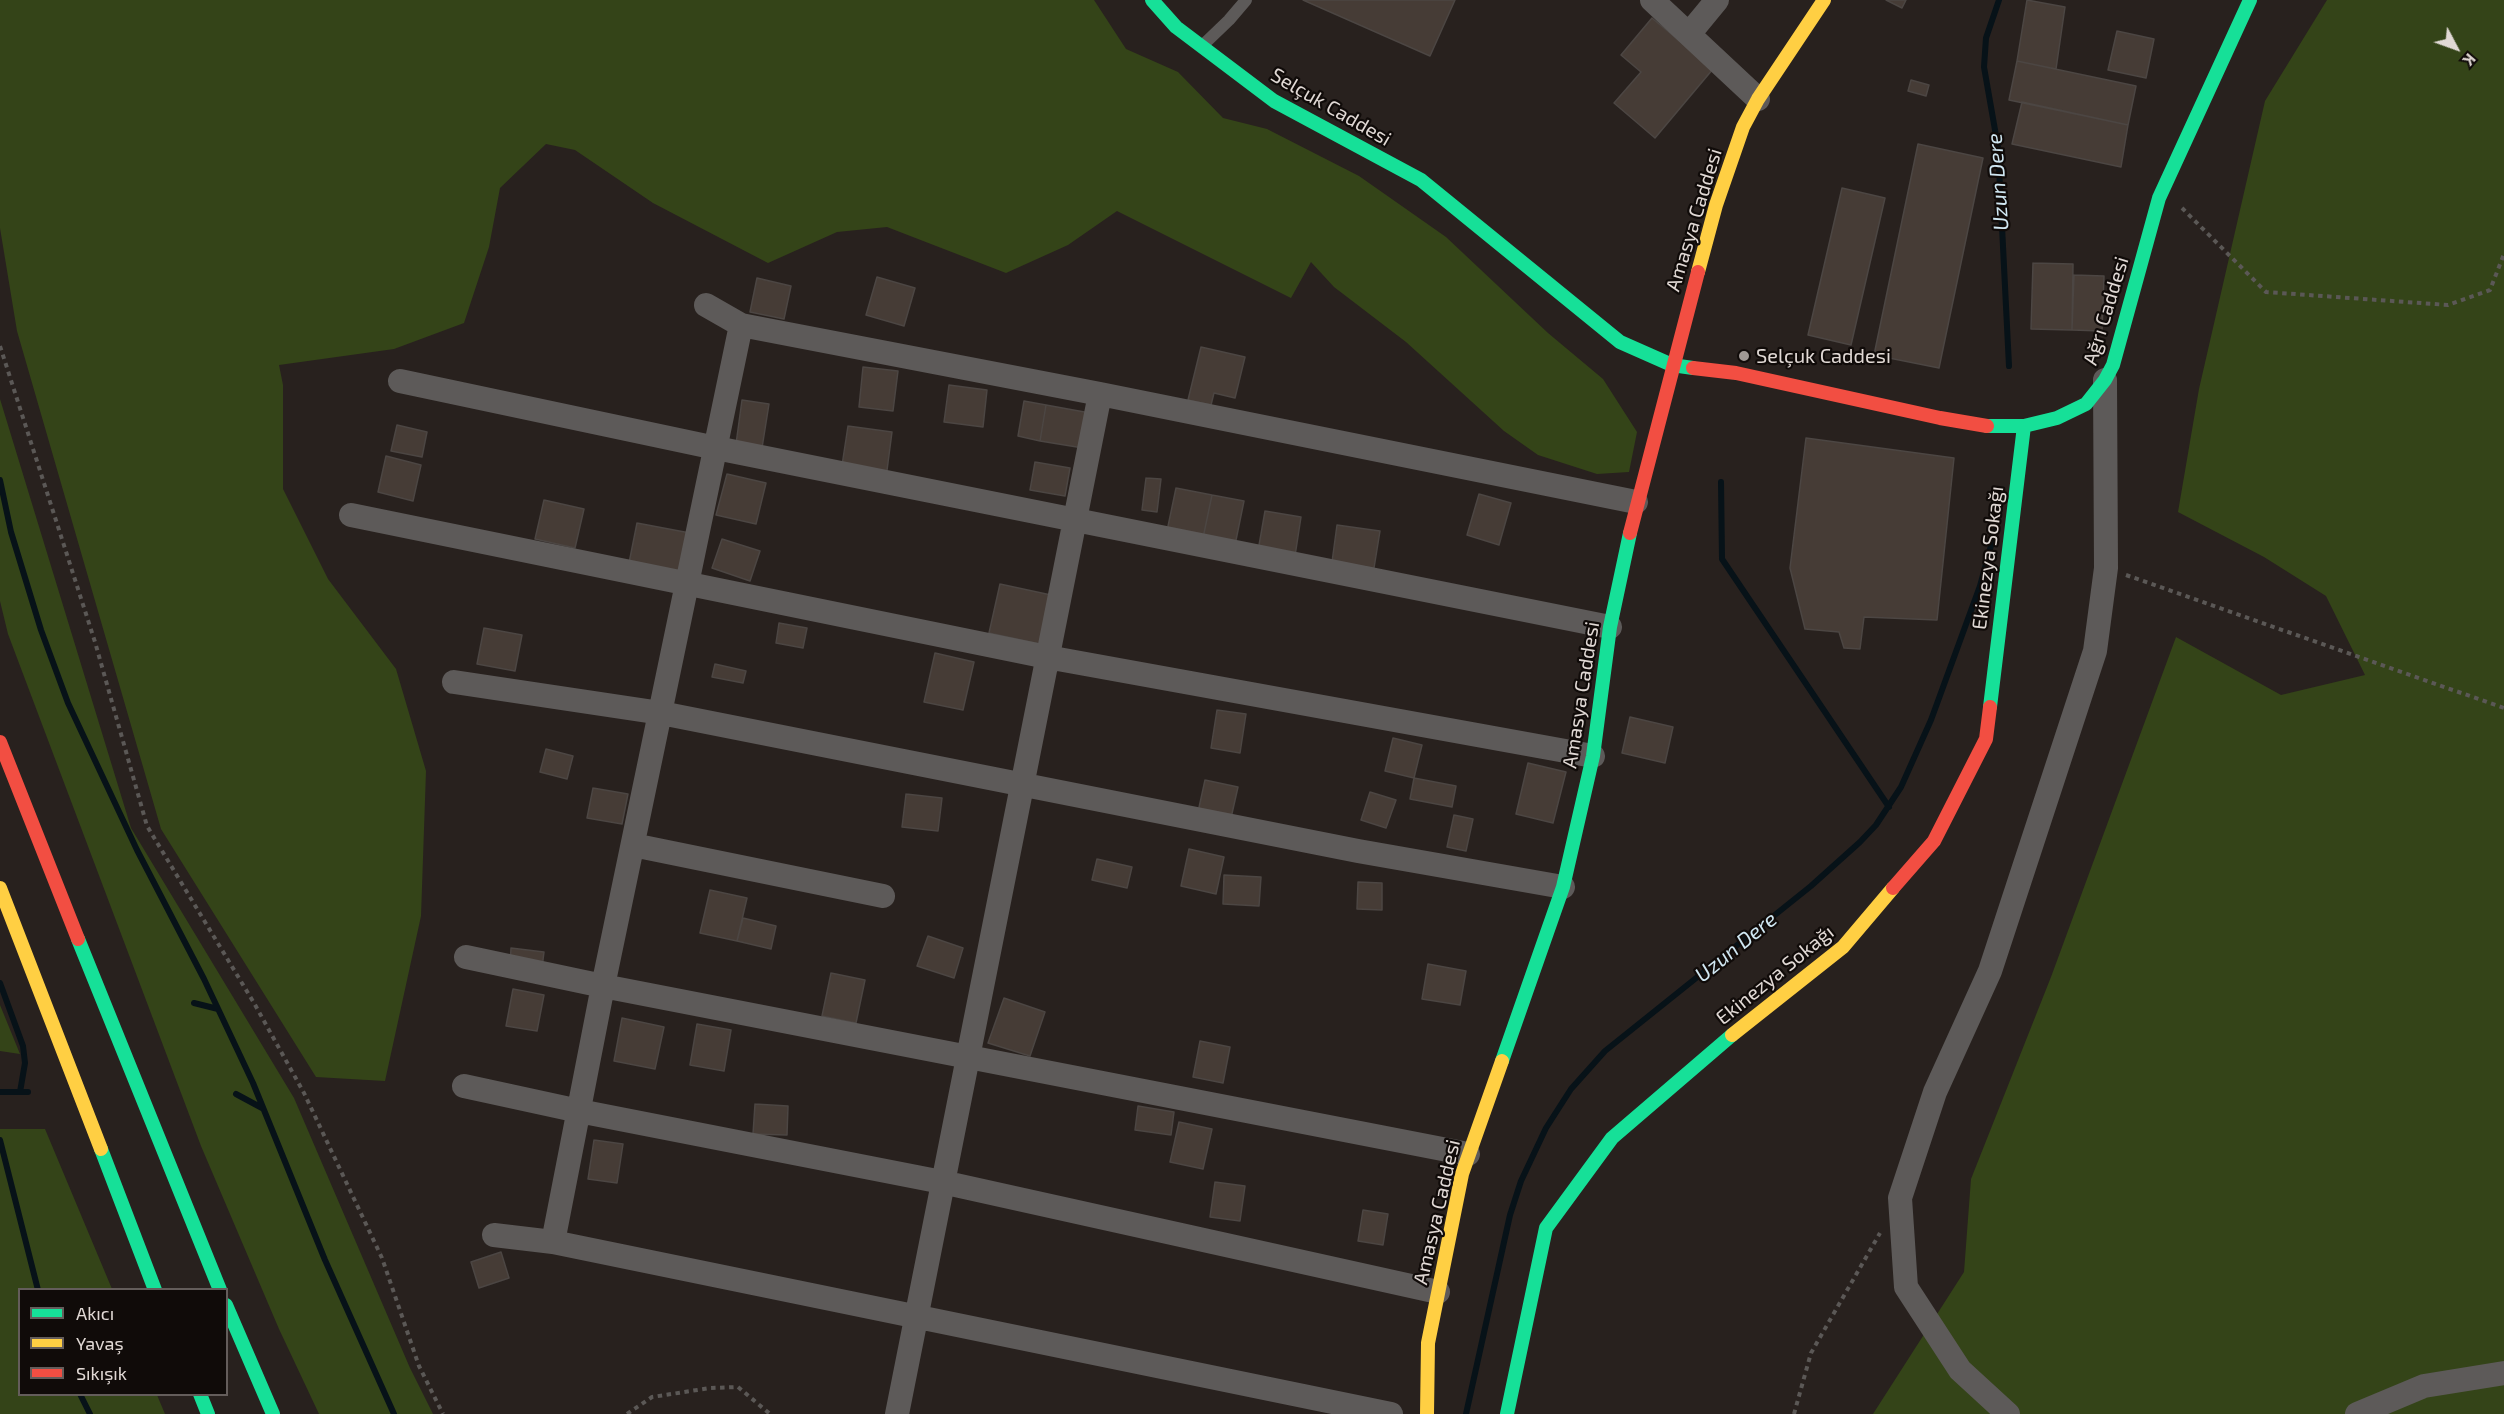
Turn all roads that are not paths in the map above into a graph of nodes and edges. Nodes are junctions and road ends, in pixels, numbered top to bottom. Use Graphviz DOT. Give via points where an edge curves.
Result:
graph roads {
  1 [pos="1152,0"];
  2 [pos="1245,0"];
  3 [pos="1652,0"];
  4 [pos="1717,0"];
  5 [pos="1824,0"];
  6 [pos="2250,0"];
  7 [pos="1689,34"];
  8 [pos="1202,46"];
  9 [pos="1758,99"];
  10 [pos="706,305"];
  11 [pos="741,325"];
  12 [pos="1672,366"];
  13 [pos="2105,380"];
  14 [pos="400,381"];
  15 [pos="1100,394"];
  16 [pos="2024,426"];
  17 [pos="716,448"];
  18 [pos="1636,502"];
  19 [pos="351,515"];
  20 [pos="1075,518"];
  21 [pos="688,584"];
  22 [pos="1610,627"];
  23 [pos="1047,657"];
  24 [pos="454,682"];
  25 [pos="661,712"];
  26 [pos="0,742"];
  27 [pos="1593,756"];
  28 [pos="1021,786"];
  29 [pos="633,845"];
  30 [pos="1563,887"];
  31 [pos="0,888"];
  32 [pos="882,896"];
  33 [pos="466,957"];
  34 [pos="603,986"];
  35 [pos="967,1057"];
  36 [pos="464,1086"];
  37 [pos="579,1112"];
  38 [pos="1468,1154"];
  39 [pos="942,1182"];
  40 [pos="494,1235"];
  41 [pos="553,1242"];
  42 [pos="154,1288"];
  43 [pos="219,1288"];
  44 [pos="1438,1292"];
  45 [pos="228,1310"];
  46 [pos="914,1318"];
  47 [pos="2504,1373"];
  48 [pos="200,1396"];
  49 [pos="208,1414"];
  50 [pos="273,1414"];
  51 [pos="897,1414"];
  52 [pos="1391,1414"];
  53 [pos="1427,1414"];
  54 [pos="1507,1414"];
  55 [pos="2008,1414"];
  56 [pos="2357,1414"];
  1 -- 8 [label="main road, Selçuk Caddesi" via="1176,27"];
  2 -- 8 [label="lane"];
  3 -- 7 [label="street"];
  4 -- 7 [label="street"];
  5 -- 9 [label="main road, Amasya Caddesi"];
  6 -- 13 [label="main road, Ağrı Caddesi" via="2159,198 2113,365"];
  7 -- 9 [label="street"];
  8 -- 12 [label="main road, Selçuk Caddesi" via="1274,101 1421,180 1620,342"];
  9 -- 12 [label="main road, Amasya Caddesi" via="1743,127 1716,205"];
  10 -- 11 [label="street"];
  11 -- 15 [label="street"];
  11 -- 17 [label="street"];
  12 -- 16 [label="main road, Ağrı Caddesi" via="1736,373 1940,418 1995,427"];
  12 -- 18 [label="main road, Amasya Caddesi"];
  13 -- 16 [label="main road, Ağrı Caddesi" via="2086,404 2057,418"];
  13 -- 55 [label="street" via="2106,568 2095,651 1990,971 1935,1092 1900,1198 1906,1287 1960,1370"];
  14 -- 17 [label="street"];
  15 -- 18 [label="street"];
  15 -- 20 [label="street"];
  16 -- 54 [label="main road, Ekinezya Sokağı" via="1986,739 1934,842 1843,947 1700,1061 1612,1138 1546,1228"];
  17 -- 20 [label="street"];
  17 -- 21 [label="street"];
  18 -- 22 [label="main road, Amasya Caddesi"];
  19 -- 21 [label="street"];
  20 -- 22 [label="street"];
  20 -- 23 [label="street"];
  21 -- 23 [label="street"];
  21 -- 25 [label="street"];
  22 -- 27 [label="main road, Amasya Caddesi"];
  23 -- 27 [label="street"];
  23 -- 28 [label="street"];
  24 -- 25 [label="street"];
  25 -- 28 [label="street"];
  25 -- 29 [label="street"];
  26 -- 43 [label="main road"];
  27 -- 30 [label="main road, Amasya Caddesi"];
  28 -- 30 [label="street"];
  28 -- 35 [label="street"];
  29 -- 32 [label="street"];
  29 -- 34 [label="street"];
  30 -- 38 [label="main road, Amasya Caddesi"];
  31 -- 42 [label="main road"];
  33 -- 34 [label="street"];
  34 -- 35 [label="street"];
  34 -- 37 [label="street"];
  35 -- 38 [label="street"];
  35 -- 39 [label="street"];
  36 -- 37 [label="street"];
  37 -- 39 [label="street"];
  37 -- 41 [label="street"];
  38 -- 44 [label="main road, Amasya Caddesi"];
  39 -- 44 [label="street"];
  39 -- 46 [label="street"];
  40 -- 41 [label="street"];
  41 -- 46 [label="street"];
  44 -- 53 [label="main road, Amasya Caddesi" via="1428,1343"];
  45 -- 50 [label="main road"];
  46 -- 51 [label="street"];
  46 -- 52 [label="street"];
  47 -- 56 [label="street" via="2424,1386"];
  48 -- 49 [label="main road"];
}
